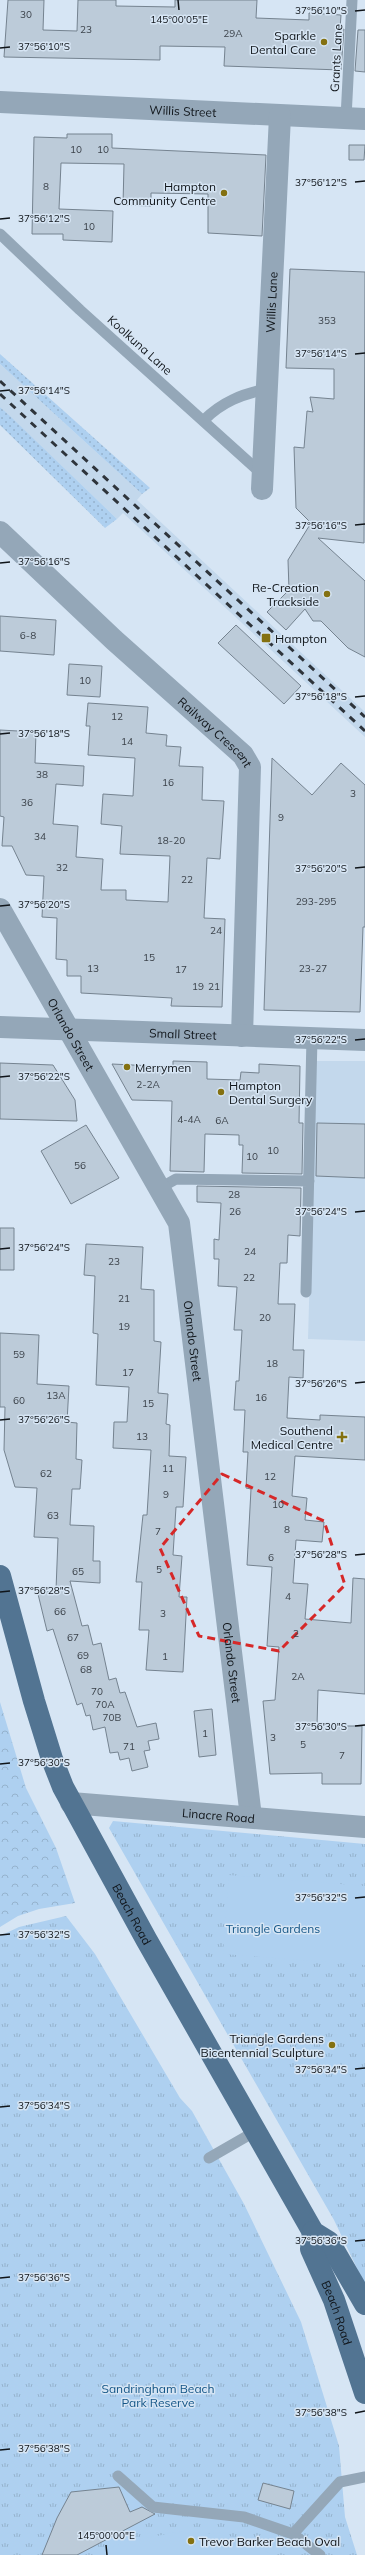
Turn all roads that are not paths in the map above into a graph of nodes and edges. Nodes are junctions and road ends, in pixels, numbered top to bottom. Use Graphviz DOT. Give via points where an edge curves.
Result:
graph roads {
  1 [pos="352,0"];
  2 [pos="0,102"];
  3 [pos="280,116"];
  4 [pos="356,119"];
  5 [pos="0,234"];
  6 [pos="267,389"];
  7 [pos="204,420"];
  8 [pos="263,482"];
  9 [pos="0,532"];
  10 [pos="0,909"];
  11 [pos="0,1027"];
  12 [pos="69,1030"];
  13 [pos="242,1036"];
  14 [pos="312,1038"];
  15 [pos="365,1040"];
  16 [pos="309,1181"];
  17 [pos="160,1188"];
  18 [pos="306,1292"];
  19 [pos="0,1576"];
  20 [pos="71,1802"];
  21 [pos="251,1817"];
  22 [pos="365,1827"];
  23 [pos="256,2132"];
  24 [pos="209,2158"];
  25 [pos="313,2232"];
  26 [pos="365,2304"];
  27 [pos="365,2393"];
  28 [pos="118,2476"];
  29 [pos="365,2477"];
  30 [pos="293,2534"];
  31 [pos="320,2555"];
  1 -- 4 [label="lane, Grants Lane"];
  2 -- 3 [label="street, Willis Street"];
  3 -- 4 [label="street, Willis Street"];
  3 -- 6 [label="street, Willis Lane"];
  5 -- 7 [label="lane, Koolkuna Lane" via="80,310"];
  6 -- 7 [label="lane" via="243,394 216,408"];
  6 -- 8 [label="street, Willis Lane"];
  7 -- 8 [label="lane, Koolkuna Lane"];
  9 -- 13 [label="street, Railway Crescent" via="114,640 243,755 250,767"];
  10 -- 12 [label="street, Orlando Street"];
  11 -- 12 [label="street, Small Street"];
  12 -- 13 [label="street, Small Street"];
  12 -- 17 [label="street, Orlando Street"];
  13 -- 14 [label="street, Small Street"];
  14 -- 15 [label="street, Small Street"];
  14 -- 16 [label="lane"];
  16 -- 17 [label="lane" via="176,1179"];
  16 -- 18 [label="lane"];
  17 -- 21 [label="street, Orlando Street" via="179,1223"];
  19 -- 20 [label="main road, Beach Road" via="46,1741"];
  20 -- 21 [label="street, Linacre Road"];
  20 -- 23 [label="main road, Beach Road"];
  21 -- 22 [label="street, Linacre Road"];
  23 -- 24 [label="lane"];
  23 -- 25 [label="main road, Beach Road"];
  25 -- 26 [label="main road, Beach Road" via="329,2242"];
  25 -- 27 [label="main road, Beach Road" via="311,2249 334,2300"];
  28 -- 30 [label="lane" via="153,2507 244,2517"];
  29 -- 30 [label="lane" via="340,2482"];
  30 -- 31 [label="lane"];
}
